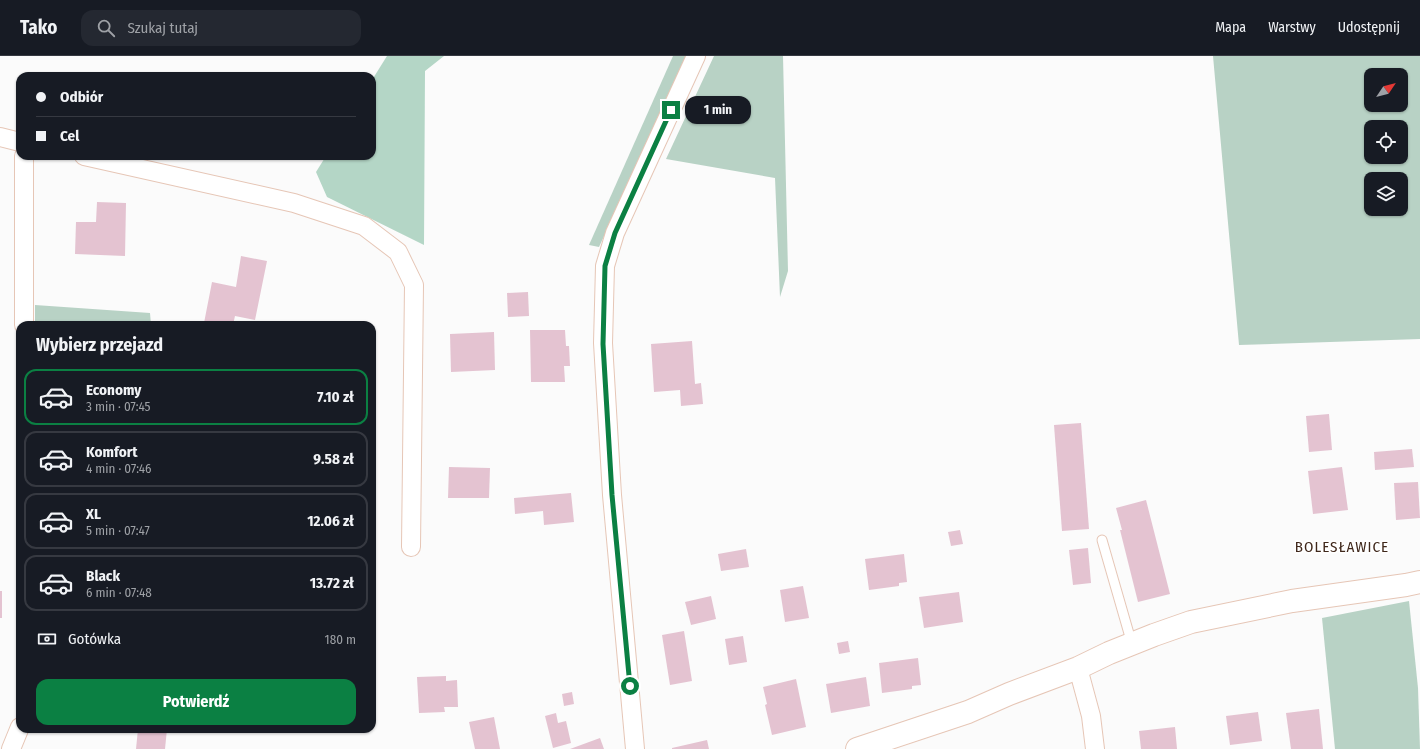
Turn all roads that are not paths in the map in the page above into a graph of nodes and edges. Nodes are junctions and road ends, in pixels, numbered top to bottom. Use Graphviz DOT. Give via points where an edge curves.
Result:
graph roads {
  1 [pos="696,56"];
  2 [pos="0,137"];
  3 [pos="16,141"];
  4 [pos="24,160"];
  5 [pos="102,160"];
  6 [pos="24,321"];
  7 [pos="1102,540"];
  8 [pos="411,547"];
  9 [pos="1420,582"];
  10 [pos="1132,644"];
  11 [pos="1078,668"];
  12 [pos="18,733"];
  13 [pos="11,749"];
  14 [pos="635,749"];
  15 [pos="857,749"];
  16 [pos="1095,749"];
  1 -- 14 [label="street" via="615,233 605,266 603,344 613,502"];
  2 -- 3 [label="street"];
  4 -- 6 [label="street"];
  5 -- 8 [label="street" via="294,203 364,226 398,252 414,285"];
  7 -- 10 [label="lane"];
  9 -- 10 [label="street" via="1292,600 1240,611 1191,622"];
  10 -- 11 [label="street"];
  11 -- 15 [label="street" via="968,712"];
  11 -- 16 [label="street" via="1091,716"];
  12 -- 13 [label="street"];
}
